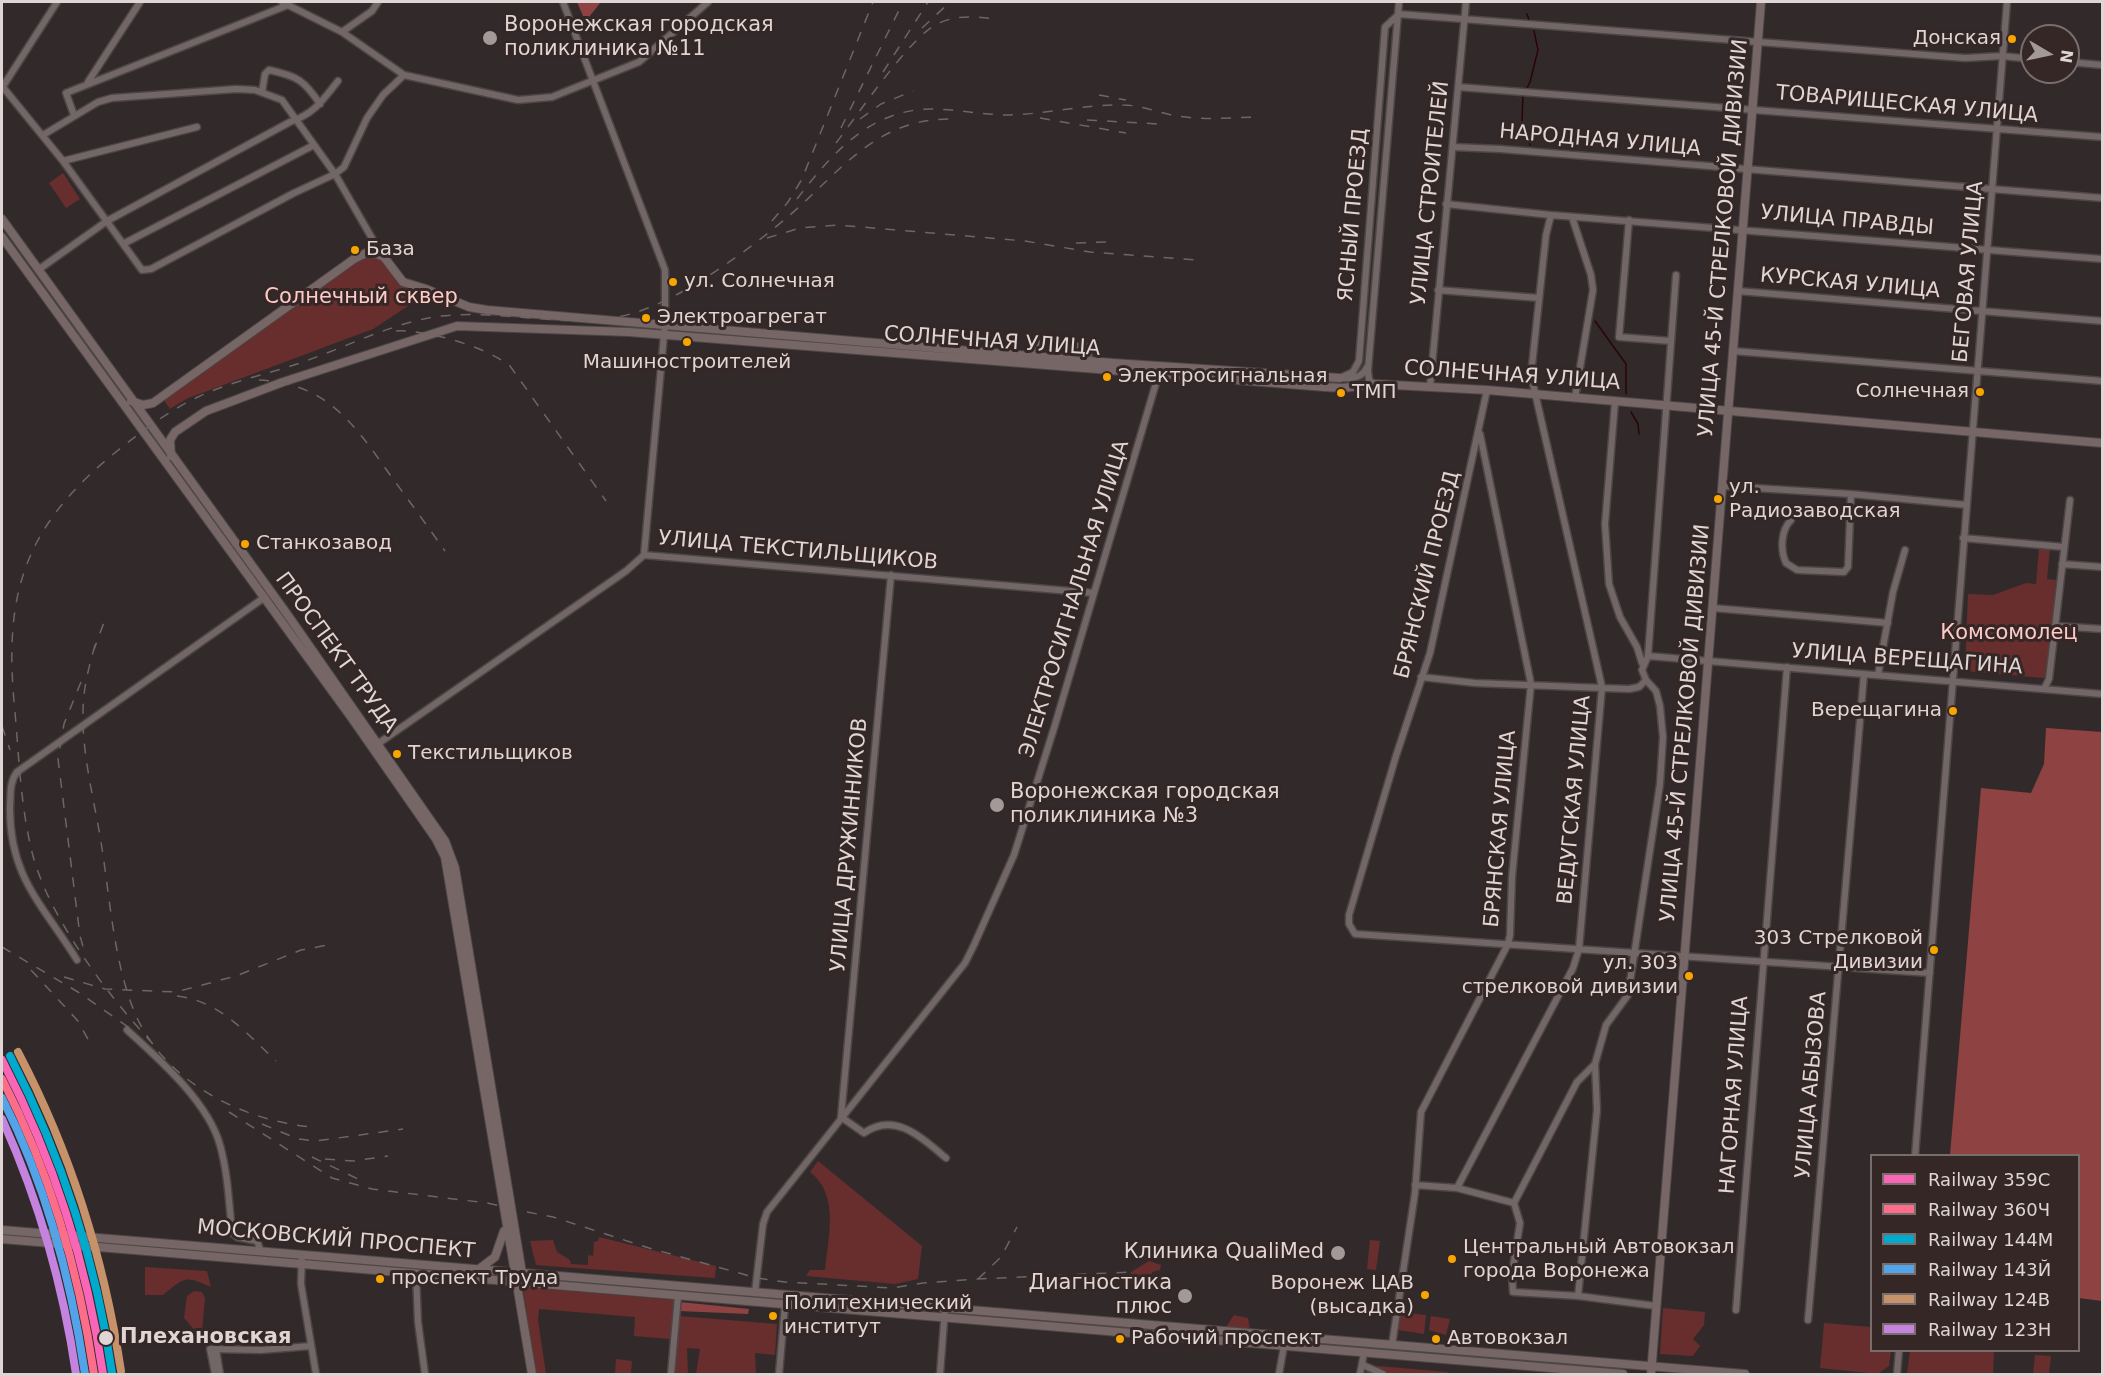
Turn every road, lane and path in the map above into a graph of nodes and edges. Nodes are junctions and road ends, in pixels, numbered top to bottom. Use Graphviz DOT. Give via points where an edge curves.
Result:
graph roads {
  1 [pos="57,2"];
  2 [pos="140,2"];
  3 [pos="378,2"];
  4 [pos="563,2"];
  5 [pos="708,2"];
  6 [pos="1399,2"];
  7 [pos="1466,2"];
  8 [pos="1761,2"];
  9 [pos="2007,2"];
  10 [pos="285,3"];
  11 [pos="1398,14"];
  12 [pos="1464,20"];
  13 [pos="342,32"];
  14 [pos="1758,42"];
  15 [pos="1384,54"];
  16 [pos="2002,56"];
  17 [pos="2020,58"];
  18 [pos="2080,63"];
  19 [pos="2103,65"];
  20 [pos="1393,71"];
  21 [pos="404,75"];
  22 [pos="338,81"];
  23 [pos="87,82"];
  24 [pos="595,82"];
  25 [pos="2,87"];
  26 [pos="1458,87"];
  27 [pos="262,92"];
  28 [pos="320,105"];
  29 [pos="1753,109"];
  30 [pos="74,115"];
  31 [pos="298,120"];
  32 [pos="197,127"];
  33 [pos="1998,129"];
  34 [pos="43,135"];
  35 [pos="2103,137"];
  36 [pos="314,145"];
  37 [pos="1453,147"];
  38 [pos="63,161"];
  39 [pos="1748,169"];
  40 [pos="335,174"];
  41 [pos="1992,189"];
  42 [pos="2103,198"];
  43 [pos="1446,204"];
  44 [pos="1551,215"];
  45 [pos="1572,217"];
  46 [pos="2,219"];
  47 [pos="1629,220"];
  48 [pos="107,221"];
  49 [pos="1743,229"];
  50 [pos="15,238"];
  51 [pos="4,240"];
  52 [pos="123,244"];
  53 [pos="1987,249"];
  54 [pos="374,253"];
  55 [pos="2103,259"];
  56 [pos="36,266"];
  57 [pos="25,270"];
  58 [pos="1676,275"];
  59 [pos="1438,290"];
  60 [pos="1738,291"];
  61 [pos="1539,298"];
  62 [pos="1982,313"];
  63 [pos="590,317"];
  64 [pos="2103,321"];
  65 [pos="665,324"];
  66 [pos="588,332"];
  67 [pos="663,336"];
  68 [pos="1671,341"];
  69 [pos="1733,351"];
  70 [pos="1032,355"];
  71 [pos="1088,361"];
  72 [pos="1368,365"];
  73 [pos="1160,370"];
  74 [pos="1978,372"];
  75 [pos="1340,378"];
  76 [pos="2103,381"];
  77 [pos="1374,384"];
  78 [pos="1430,387"];
  79 [pos="1487,390"];
  80 [pos="1536,395"];
  81 [pos="1575,398"];
  82 [pos="131,401"];
  83 [pos="1616,402"];
  84 [pos="1665,406"];
  85 [pos="1729,413"];
  86 [pos="1480,431"];
  87 [pos="1973,433"];
  88 [pos="2103,443"];
  89 [pos="171,456"];
  90 [pos="1723,486"];
  91 [pos="1851,494"];
  92 [pos="2070,500"];
  93 [pos="1966,505"];
  94 [pos="1791,520"];
  95 [pos="1963,538"];
  96 [pos="2064,547"];
  97 [pos="1905,550"];
  98 [pos="645,555"];
  99 [pos="2062,564"];
  100 [pos="2103,567"];
  101 [pos="891,575"];
  102 [pos="1094,593"];
  103 [pos="268,595"];
  104 [pos="1713,608"];
  105 [pos="1888,623"];
  106 [pos="2055,626"];
  107 [pos="2103,629"];
  108 [pos="1648,656"];
  109 [pos="1708,661"];
  110 [pos="1642,663"];
  111 [pos="1787,668"];
  112 [pos="1864,674"];
  113 [pos="1878,675"];
  114 [pos="1421,677"];
  115 [pos="1646,680"];
  116 [pos="1952,680"];
  117 [pos="1531,684"];
  118 [pos="1602,687"];
  119 [pos="2045,687"];
  120 [pos="2103,694"];
  121 [pos="375,746"];
  122 [pos="461,930"];
  123 [pos="1508,944"];
  124 [pos="1579,949"];
  125 [pos="1633,954"];
  126 [pos="1686,956"];
  127 [pos="77,960"];
  128 [pos="1762,960"];
  129 [pos="1839,966"];
  130 [pos="1930,973"];
  131 [pos="127,1030"];
  132 [pos="1595,1064"];
  133 [pos="841,1117"];
  134 [pos="1915,1154"];
  135 [pos="946,1158"];
  136 [pos="1415,1185"];
  137 [pos="1457,1188"];
  138 [pos="1514,1203"];
  139 [pos="505,1224"];
  140 [pos="2,1230"];
  141 [pos="2,1239"];
  142 [pos="261,1252"];
  143 [pos="302,1255"];
  144 [pos="301,1264"];
  145 [pos="478,1270"];
  146 [pos="518,1273"];
  147 [pos="416,1274"];
  148 [pos="518,1282"];
  149 [pos="755,1292"];
  150 [pos="678,1296"];
  151 [pos="1578,1296"];
  152 [pos="784,1305"];
  153 [pos="1656,1306"];
  154 [pos="945,1309"];
  155 [pos="1736,1311"];
  156 [pos="944,1318"];
  157 [pos="1808,1320"];
  158 [pos="1392,1345"];
  159 [pos="311,1346"];
  160 [pos="1284,1346"];
  161 [pos="213,1349"];
  162 [pos="1899,1352"];
  163 [pos="1364,1353"];
  164 [pos="1391,1355"];
  165 [pos="1363,1365"];
  166 [pos="1546,1371"];
  167 [pos="1651,1371"];
  168 [pos="215,1374"];
  169 [pos="220,1374"];
  170 [pos="316,1374"];
  171 [pos="425,1374"];
  172 [pos="532,1374"];
  173 [pos="670,1374"];
  174 [pos="779,1374"];
  175 [pos="940,1374"];
  176 [pos="1279,1374"];
  177 [pos="1359,1374"];
  178 [pos="1383,1374"];
  179 [pos="1623,1374"];
  180 [pos="1745,1374"];
  181 [pos="1897,1374"];
  1 -- 25 [label="street"];
  2 -- 23 [label="street"];
  3 -- 13 [label="street" via="372,11"];
  4 -- 24 [label="street"];
  5 -- 24 [label="street" via="639,62"];
  6 -- 11 [label="street, ЯСНЫЙ ПРОЕЗД"];
  7 -- 12 [label="street, УЛИЦА СТРОИТЕЛЕЙ"];
  8 -- 14 [label="main road, УЛИЦА 45-Й СТРЕЛКОВОЙ ДИВИЗИИ"];
  9 -- 16 [label="street, БЕГОВАЯ УЛИЦА"];
  10 -- 13 [label="street"];
  10 -- 23 [label="street"];
  11 -- 12 [label="street"];
  11 -- 15 [label="street, ЯСНЫЙ ПРОЕЗД" via="1385,27"];
  11 -- 20 [label="street, ЯСНЫЙ ПРОЕЗД"];
  12 -- 14 [label="street"];
  12 -- 26 [label="street, УЛИЦА СТРОИТЕЛЕЙ"];
  13 -- 21 [label="street"];
  14 -- 16 [label="street" via="1965,58"];
  14 -- 29 [label="main road, УЛИЦА 45-Й СТРЕЛКОВОЙ ДИВИЗИИ"];
  15 -- 20 [label="street"];
  15 -- 75 [label="street, ЯСНЫЙ ПРОЕЗД" via="1359,361 1353,372"];
  16 -- 17 [label="street"];
  16 -- 33 [label="street, БЕГОВАЯ УЛИЦА"];
  18 -- 19 [label="street"];
  20 -- 72 [label="street, ЯСНЫЙ ПРОЕЗД"];
  21 -- 24 [label="street" via="518,100 552,97"];
  21 -- 40 [label="street" via="372,110 344,167"];
  22 -- 28 [label="street"];
  23 -- 30 [label="street" via="66,93"];
  24 -- 65 [label="street" via="662,259 666,280"];
  25 -- 34 [label="street"];
  26 -- 29 [label="street, ТОВАРИЩЕСКАЯ УЛИЦА"];
  26 -- 37 [label="street, УЛИЦА СТРОИТЕЛЕЙ"];
  27 -- 28 [label="street" via="269,70 293,75"];
  27 -- 30 [label="street" via="236,89 112,98"];
  27 -- 31 [label="street" via="282,99"];
  28 -- 31 [label="street"];
  29 -- 33 [label="street, ТОВАРИЩЕСКАЯ УЛИЦА"];
  29 -- 39 [label="main road, УЛИЦА 45-Й СТРЕЛКОВОЙ ДИВИЗИИ"];
  30 -- 34 [label="street"];
  31 -- 36 [label="street"];
  31 -- 48 [label="street"];
  32 -- 38 [label="street"];
  33 -- 35 [label="street, ТОВАРИЩЕСКАЯ УЛИЦА"];
  33 -- 41 [label="street, БЕГОВАЯ УЛИЦА"];
  34 -- 38 [label="street"];
  36 -- 40 [label="street"];
  36 -- 52 [label="street"];
  37 -- 39 [label="street, НАРОДНАЯ УЛИЦА"];
  37 -- 43 [label="street, УЛИЦА СТРОИТЕЛЕЙ"];
  38 -- 48 [label="street"];
  39 -- 41 [label="street, НАРОДНАЯ УЛИЦА"];
  39 -- 49 [label="main road, УЛИЦА 45-Й СТРЕЛКОВОЙ ДИВИЗИИ"];
  40 -- 52 [label="street" via="151,268 142,270"];
  40 -- 54 [label="street" via="373,240"];
  41 -- 42 [label="street, НАРОДНАЯ УЛИЦА"];
  41 -- 53 [label="street, БЕГОВАЯ УЛИЦА"];
  43 -- 44 [label="street, УЛИЦА ПРАВДЫ"];
  43 -- 59 [label="street, УЛИЦА СТРОИТЕЛЕЙ"];
  44 -- 45 [label="street, УЛИЦА ПРАВДЫ"];
  44 -- 61 [label="street, ВЕДУГСКАЯ УЛИЦА"];
  45 -- 47 [label="street, УЛИЦА ПРАВДЫ"];
  45 -- 81 [label="street" via="1593,290"];
  46 -- 50 [label="main road, ПРОСПЕКТ ТРУДА"];
  47 -- 49 [label="street, УЛИЦА ПРАВДЫ"];
  47 -- 68 [label="street" via="1618,337"];
  48 -- 52 [label="street"];
  48 -- 56 [label="street"];
  49 -- 53 [label="street, УЛИЦА ПРАВДЫ"];
  49 -- 60 [label="main road, УЛИЦА 45-Й СТРЕЛКОВОЙ ДИВИЗИИ"];
  50 -- 51 [label="main road" via="14,245"];
  50 -- 56 [label="main road, ПРОСПЕКТ ТРУДА"];
  51 -- 57 [label="main road, ПРОСПЕКТ ТРУДА"];
  53 -- 55 [label="street, УЛИЦА ПРАВДЫ"];
  53 -- 62 [label="street, БЕГОВАЯ УЛИЦА"];
  54 -- 63 [label="main road, СОЛНЕЧНАЯ УЛИЦА" via="384,257 403,282 469,307"];
  54 -- 82 [label="main road" via="354,259 153,403"];
  56 -- 57 [label="main road" via="26,262"];
  56 -- 82 [label="main road, ПРОСПЕКТ ТРУДА"];
  57 -- 103 [label="main road, ПРОСПЕКТ ТРУДА"];
  58 -- 68 [label="street"];
  59 -- 61 [label="street"];
  59 -- 78 [label="street, УЛИЦА СТРОИТЕЛЕЙ"];
  60 -- 62 [label="street, КУРСКАЯ УЛИЦА"];
  60 -- 69 [label="main road, УЛИЦА 45-Й СТРЕЛКОВОЙ ДИВИЗИИ"];
  61 -- 80 [label="street, ВЕДУГСКАЯ УЛИЦА" via="1531,367"];
  62 -- 64 [label="street, КУРСКАЯ УЛИЦА"];
  62 -- 74 [label="street, БЕГОВАЯ УЛИЦА"];
  63 -- 65 [label="main road, СОЛНЕЧНАЯ УЛИЦА"];
  63 -- 66 [label="main road"];
  65 -- 67 [label="street"];
  65 -- 70 [label="main road, СОЛНЕЧНАЯ УЛИЦА"];
  66 -- 67 [label="main road, СОЛНЕЧНАЯ УЛИЦА"];
  66 -- 89 [label="main road, СОЛНЕЧНАЯ УЛИЦА" via="444,328 206,411 175,432 170,440"];
  67 -- 73 [label="main road, СОЛНЕЧНАЯ УЛИЦА"];
  67 -- 98 [label="street"];
  68 -- 84 [label="street"];
  69 -- 74 [label="street"];
  69 -- 85 [label="main road, УЛИЦА 45-Й СТРЕЛКОВОЙ ДИВИЗИИ"];
  70 -- 71 [label="main road, СОЛНЕЧНАЯ УЛИЦА"];
  70 -- 71 [label="street" via="1034,343 1089,347"];
  71 -- 73 [label="main road, СОЛНЕЧНАЯ УЛИЦА"];
  72 -- 75 [label="street" via="1365,373"];
  72 -- 77 [label="street, ЯСНЫЙ ПРОЕЗД" via="1367,375"];
  73 -- 75 [label="main road, СОЛНЕЧНАЯ УЛИЦА"];
  73 -- 77 [label="main road, СОЛНЕЧНАЯ УЛИЦА" via="1334,388"];
  73 -- 102 [label="street, ЭЛЕКТРОСИГНАЛЬНАЯ УЛИЦА"];
  74 -- 76 [label="street"];
  74 -- 87 [label="street, БЕГОВАЯ УЛИЦА"];
  77 -- 78 [label="main road, СОЛНЕЧНАЯ УЛИЦА"];
  78 -- 79 [label="main road, СОЛНЕЧНАЯ УЛИЦА"];
  79 -- 80 [label="main road, СОЛНЕЧНАЯ УЛИЦА"];
  79 -- 86 [label="street, БРЯНСКИЙ ПРОЕЗД"];
  80 -- 81 [label="main road, СОЛНЕЧНАЯ УЛИЦА"];
  80 -- 118 [label="street, ВЕДУГСКАЯ УЛИЦА"];
  81 -- 83 [label="main road, СОЛНЕЧНАЯ УЛИЦА"];
  82 -- 89 [label="main road, ПРОСПЕКТ ТРУДА"];
  83 -- 84 [label="main road, СОЛНЕЧНАЯ УЛИЦА"];
  83 -- 110 [label="street" via="1605,524 1609,584"];
  84 -- 85 [label="main road, СОЛНЕЧНАЯ УЛИЦА"];
  84 -- 108 [label="street"];
  85 -- 87 [label="main road, СОЛНЕЧНАЯ УЛИЦА"];
  85 -- 90 [label="main road, УЛИЦА 45-Й СТРЕЛКОВОЙ ДИВИЗИИ"];
  86 -- 114 [label="street, БРЯНСКИЙ ПРОЕЗД" via="1430,653"];
  86 -- 117 [label="street, БРЯНСКАЯ УЛИЦА"];
  87 -- 88 [label="main road, СОЛНЕЧНАЯ УЛИЦА"];
  87 -- 93 [label="street, БЕГОВАЯ УЛИЦА"];
  89 -- 103 [label="main road, ПРОСПЕКТ ТРУДА"];
  90 -- 91 [label="street"];
  90 -- 104 [label="main road, УЛИЦА 45-Й СТРЕЛКОВОЙ ДИВИЗИИ"];
  91 -- 93 [label="street"];
  91 -- 94 [label="street" via="1848,567 1844,572 1797,570 1786,563 1782,550 1784,530"];
  92 -- 96 [label="street"];
  93 -- 95 [label="street, БЕГОВАЯ УЛИЦА"];
  95 -- 96 [label="street"];
  95 -- 116 [label="street, БЕГОВАЯ УЛИЦА"];
  96 -- 99 [label="street"];
  97 -- 105 [label="street"];
  98 -- 101 [label="street, УЛИЦА ТЕКСТИЛЬЩИКОВ"];
  98 -- 121 [label="street, УЛИЦА ТЕКСТИЛЬЩИКОВ"];
  99 -- 100 [label="street"];
  99 -- 106 [label="street"];
  101 -- 102 [label="street, УЛИЦА ТЕКСТИЛЬЩИКОВ"];
  101 -- 133 [label="street, УЛИЦА ДРУЖИННИКОВ"];
  102 -- 133 [label="street, ЭЛЕКТРОСИГНАЛЬНАЯ УЛИЦА" via="1014,855 974,945 965,963"];
  103 -- 121 [label="main road, ПРОСПЕКТ ТРУДА"];
  103 -- 127 [label="street" via="17,772 11,781 11,821 23,879"];
  104 -- 105 [label="street"];
  104 -- 109 [label="main road, УЛИЦА 45-Й СТРЕЛКОВОЙ ДИВИЗИИ"];
  105 -- 113 [label="street"];
  106 -- 107 [label="street"];
  106 -- 119 [label="street"];
  108 -- 109 [label="street, УЛИЦА ВЕРЕЩАГИНА"];
  108 -- 110 [label="street"];
  109 -- 111 [label="street, УЛИЦА ВЕРЕЩАГИНА"];
  109 -- 126 [label="main road, УЛИЦА 45-Й СТРЕЛКОВОЙ ДИВИЗИИ"];
  110 -- 115 [label="street"];
  111 -- 112 [label="street, УЛИЦА ВЕРЕЩАГИНА"];
  111 -- 128 [label="street, НАГОРНАЯ УЛИЦА"];
  112 -- 113 [label="street, УЛИЦА ВЕРЕЩАГИНА"];
  112 -- 129 [label="street, УЛИЦА АБЫЗОВА"];
  113 -- 116 [label="street, УЛИЦА ВЕРЕЩАГИНА"];
  114 -- 117 [label="street"];
  114 -- 123 [label="street, БРЯНСКИЙ ПРОЕЗД" via="1349,924 1355,934"];
  115 -- 118 [label="street" via="1639,687"];
  115 -- 125 [label="street" via="1656,692 1660,706 1662,760"];
  116 -- 119 [label="street, УЛИЦА ВЕРЕЩАГИНА"];
  116 -- 130 [label="street, БЕГОВАЯ УЛИЦА"];
  117 -- 118 [label="street"];
  117 -- 123 [label="street, БРЯНСКАЯ УЛИЦА"];
  118 -- 124 [label="street, ВЕДУГСКАЯ УЛИЦА"];
  119 -- 120 [label="street, УЛИЦА ВЕРЕЩАГИНА"];
  121 -- 122 [label="main road, ПРОСПЕКТ ТРУДА" via="445,841 454,868"];
  122 -- 139 [label="main road, ПРОСПЕКТ ТРУДА"];
  122 -- 146 [label="main road, ПРОСПЕКТ ТРУДА"];
  123 -- 124 [label="street"];
  123 -- 136 [label="street, БРЯНСКАЯ УЛИЦА" via="1420,1112"];
  124 -- 125 [label="street"];
  124 -- 137 [label="street, ВЕДУГСКАЯ УЛИЦА"];
  125 -- 126 [label="street"];
  125 -- 132 [label="street" via="1628,995 1606,1024"];
  126 -- 128 [label="street"];
  126 -- 153 [label="main road, УЛИЦА 45-Й СТРЕЛКОВОЙ ДИВИЗИИ"];
  128 -- 129 [label="street"];
  128 -- 155 [label="street, НАГОРНАЯ УЛИЦА"];
  129 -- 130 [label="street"];
  129 -- 157 [label="street, УЛИЦА АБЫЗОВА"];
  130 -- 134 [label="street, БЕГОВАЯ УЛИЦА"];
  131 -- 142 [label="street" via="205,1114 220,1145 230,1195 232,1233 257,1241"];
  132 -- 138 [label="street" via="1577,1082"];
  132 -- 151 [label="street" via="1597,1110"];
  133 -- 135 [label="street" via="864,1133 883,1124 896,1125"];
  133 -- 149 [label="street, ЭЛЕКТРОСИГНАЛЬНАЯ УЛИЦА" via="767,1212"];
  136 -- 137 [label="street"];
  136 -- 158 [label="street, БРЯНСКАЯ УЛИЦА"];
  137 -- 138 [label="street"];
  138 -- 151 [label="street" via="1520,1223 1513,1292"];
  139 -- 145 [label="main road" via="495,1257"];
  139 -- 146 [label="main road, ПРОСПЕКТ ТРУДА"];
  140 -- 142 [label="main road, МОСКОВСКИЙ ПРОСПЕКТ"];
  141 -- 144 [label="main road, МОСКОВСКИЙ ПРОСПЕКТ"];
  142 -- 143 [label="main road, МОСКОВСКИЙ ПРОСПЕКТ"];
  143 -- 144 [label="street"];
  143 -- 145 [label="main road, МОСКОВСКИЙ ПРОСПЕКТ"];
  144 -- 147 [label="main road, МОСКОВСКИЙ ПРОСПЕКТ"];
  144 -- 159 [label="street"];
  145 -- 146 [label="main road, МОСКОВСКИЙ ПРОСПЕКТ"];
  146 -- 148 [label="main road"];
  146 -- 149 [label="main road, МОСКОВСКИЙ ПРОСПЕКТ"];
  147 -- 148 [label="main road, МОСКОВСКИЙ ПРОСПЕКТ"];
  147 -- 171 [label="street"];
  148 -- 150 [label="main road, МОСКОВСКИЙ ПРОСПЕКТ"];
  148 -- 172 [label="main road"];
  149 -- 154 [label="main road, МОСКОВСКИЙ ПРОСПЕКТ"];
  150 -- 152 [label="main road, МОСКОВСКИЙ ПРОСПЕКТ"];
  150 -- 173 [label="street"];
  151 -- 153 [label="street"];
  152 -- 156 [label="main road, МОСКОВСКИЙ ПРОСПЕКТ"];
  152 -- 174 [label="street"];
  153 -- 167 [label="main road, УЛИЦА 45-Й СТРЕЛКОВОЙ ДИВИЗИИ"];
  154 -- 156 [label="street"];
  154 -- 158 [label="main road, МОСКОВСКИЙ ПРОСПЕКТ"];
  156 -- 160 [label="main road, МОСКОВСКИЙ ПРОСПЕКТ"];
  156 -- 175 [label="street"];
  158 -- 164 [label="main road, БРЯНСКАЯ УЛИЦА"];
  158 -- 167 [label="main road, МОСКОВСКИЙ ПРОСПЕКТ"];
  159 -- 161 [label="street"];
  159 -- 170 [label="street"];
  160 -- 163 [label="main road, МОСКОВСКИЙ ПРОСПЕКТ"];
  160 -- 176 [label="street"];
  161 -- 168 [label="street"];
  161 -- 169 [label="street"];
  162 -- 181 [label="street"];
  163 -- 164 [label="main road, МОСКОВСКИЙ ПРОСПЕКТ"];
  163 -- 165 [label="street"];
  164 -- 166 [label="main road, МОСКОВСКИЙ ПРОСПЕКТ"];
  165 -- 177 [label="street"];
  165 -- 178 [label="street"];
  166 -- 179 [label="main road, МОСКОВСКИЙ ПРОСПЕКТ"];
  167 -- 180 [label="main road, МОСКОВСКИЙ ПРОСПЕКТ"];
}
